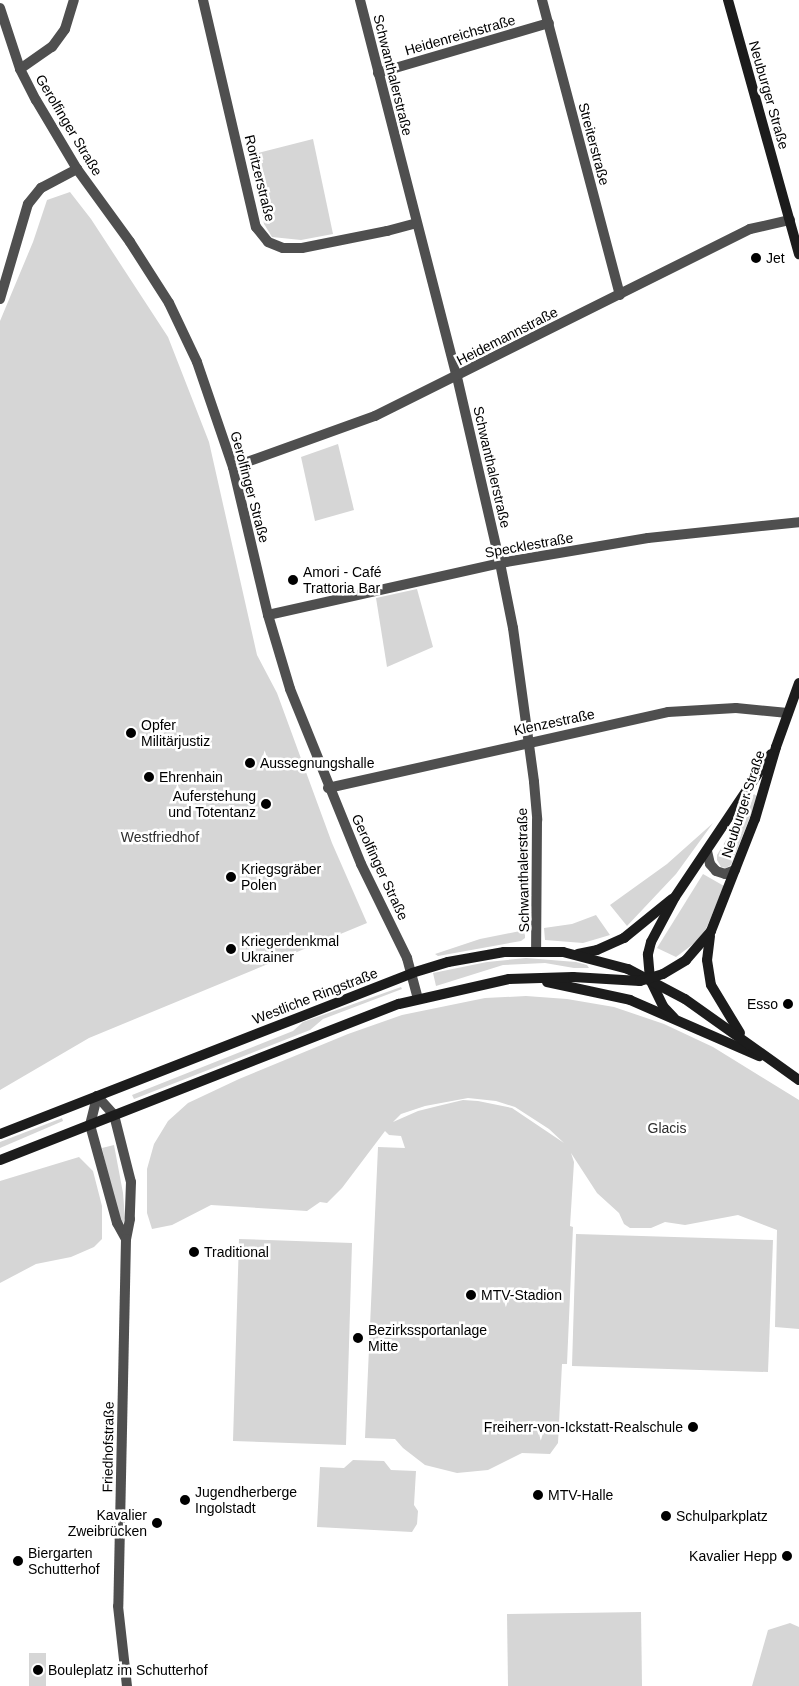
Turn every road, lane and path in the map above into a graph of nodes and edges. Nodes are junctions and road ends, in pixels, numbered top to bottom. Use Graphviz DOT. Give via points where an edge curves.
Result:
graph roads {
  1 [pos="74,0"];
  2 [pos="203,0"];
  3 [pos="360,0"];
  4 [pos="542,0"];
  5 [pos="728,0"];
  6 [pos="0,8"];
  7 [pos="549,23"];
  8 [pos="20,69"];
  9 [pos="378,73"];
  10 [pos="78,169"];
  11 [pos="790,220"];
  12 [pos="416,223"];
  13 [pos="799,254"];
  14 [pos="620,295"];
  15 [pos="0,299"];
  16 [pos="457,377"];
  17 [pos="233,468"];
  18 [pos="799,522"];
  19 [pos="500,563"];
  20 [pos="268,614"];
  21 [pos="799,683"];
  22 [pos="788,713"];
  23 [pos="529,742"];
  24 [pos="776,747"];
  25 [pos="328,788"];
  26 [pos="706,851"];
  27 [pos="735,870"];
  28 [pos="675,897"];
  29 [pos="711,931"];
  30 [pos="536,950"];
  31 [pos="575,955"];
  32 [pos="412,973"];
  33 [pos="527,978"];
  34 [pos="650,980"];
  35 [pos="418,999"];
  36 [pos="674,1018"];
  37 [pos="743,1038"];
  38 [pos="776,1064"];
  39 [pos="799,1080"];
  40 [pos="96,1096"];
  41 [pos="114,1115"];
  42 [pos="90,1125"];
  43 [pos="0,1134"];
  44 [pos="0,1160"];
  45 [pos="126,1239"];
  46 [pos="127,1686"];
  1 -- 8 [label="street" via="65,29 52,47"];
  2 -- 12 [label="street, Roritzerstraße" via="256,227 268,242 283,248 302,248"];
  3 -- 9 [label="street, Schwanthalerstraße"];
  4 -- 7 [label="street, Streiterstraße"];
  5 -- 11 [label="main road, Neuburger Straße"];
  6 -- 8 [label="street, Gerolfinger Straße"];
  7 -- 9 [label="street, Heidenreichstraße"];
  7 -- 14 [label="street, Streiterstraße"];
  8 -- 10 [label="street, Gerolfinger Straße"];
  9 -- 12 [label="street, Schwanthalerstraße"];
  10 -- 15 [label="street" via="41,188 28,204"];
  10 -- 17 [label="street, Gerolfinger Straße" via="169,303 197,362"];
  11 -- 13 [label="main road, Neuburger Straße"];
  11 -- 14 [label="street, Heidemannstraße" via="750,229"];
  12 -- 16 [label="street, Schwanthalerstraße"];
  14 -- 16 [label="street, Heidemannstraße"];
  16 -- 17 [label="street, Heidemannstraße" via="375,416"];
  16 -- 19 [label="street, Schwanthalerstraße"];
  17 -- 20 [label="street, Gerolfinger Straße"];
  18 -- 19 [label="street, Specklestraße" via="648,538"];
  19 -- 20 [label="street, Specklestraße"];
  19 -- 23 [label="street, Schwanthalerstraße"];
  20 -- 25 [label="street, Gerolfinger Straße" via="290,689"];
  21 -- 22 [label="main road, Neuburger Straße"];
  22 -- 23 [label="street, Klenzestraße" via="736,708 668,712"];
  22 -- 24 [label="main road, Neuburger Straße"];
  23 -- 25 [label="street, Klenzestraße"];
  23 -- 30 [label="street, Schwanthalerstraße" via="537,820"];
  24 -- 26 [label="main road, Neuburger Straße"];
  24 -- 27 [label="main road, Neuburger Straße" via="764,792"];
  25 -- 32 [label="street, Gerolfinger Straße"];
  26 -- 27 [label="street, Neuburger Straße" via="716,871 725,874"];
  26 -- 28 [label="main road, Neuburger Straße"];
  27 -- 29 [label="main road, Neuburger Straße"];
  28 -- 31 [label="main road, Neuburger Straße" via="624,938"];
  28 -- 34 [label="main road, Neuburger Straße" via="651,942 648,954"];
  29 -- 34 [label="main road, Neuburger Straße" via="686,960"];
  29 -- 37 [label="main road, Neuburger Straße" via="707,954 710,985"];
  30 -- 31 [label="main road, Westliche Ringstraße"];
  30 -- 32 [label="main road, Westliche Ringstraße" via="476,956"];
  31 -- 34 [label="main road, Westliche Ringstraße" via="619,967"];
  32 -- 35 [label="street, Gerolfinger Straße"];
  32 -- 40 [label="main road, Westliche Ringstraße"];
  33 -- 34 [label="main road, Westliche Ringstraße"];
  33 -- 35 [label="main road, Westliche Ringstraße"];
  33 -- 36 [label="main road, Westliche Ringstraße" via="630,1000"];
  34 -- 36 [label="main road, Neuburger Straße" via="663,1006"];
  34 -- 37 [label="main road, Westliche Ringstraße"];
  35 -- 41 [label="main road, Westliche Ringstraße"];
  36 -- 38 [label="main road, Westliche Ringstraße"];
  37 -- 38 [label="main road, Westliche Ringstraße"];
  38 -- 39 [label="main road, Westliche Ringstraße"];
  40 -- 41 [label="street, Friedhofstraße"];
  40 -- 42 [label="street, Friedhofstraße"];
  40 -- 43 [label="main road, Westliche Ringstraße"];
  41 -- 42 [label="main road, Westliche Ringstraße"];
  41 -- 45 [label="street, Friedhofstraße" via="131,1182"];
  42 -- 44 [label="main road, Westliche Ringstraße"];
  42 -- 45 [label="street, Friedhofstraße" via="117,1223"];
  45 -- 46 [label="street, Friedhofstraße" via="118,1606"];
}
